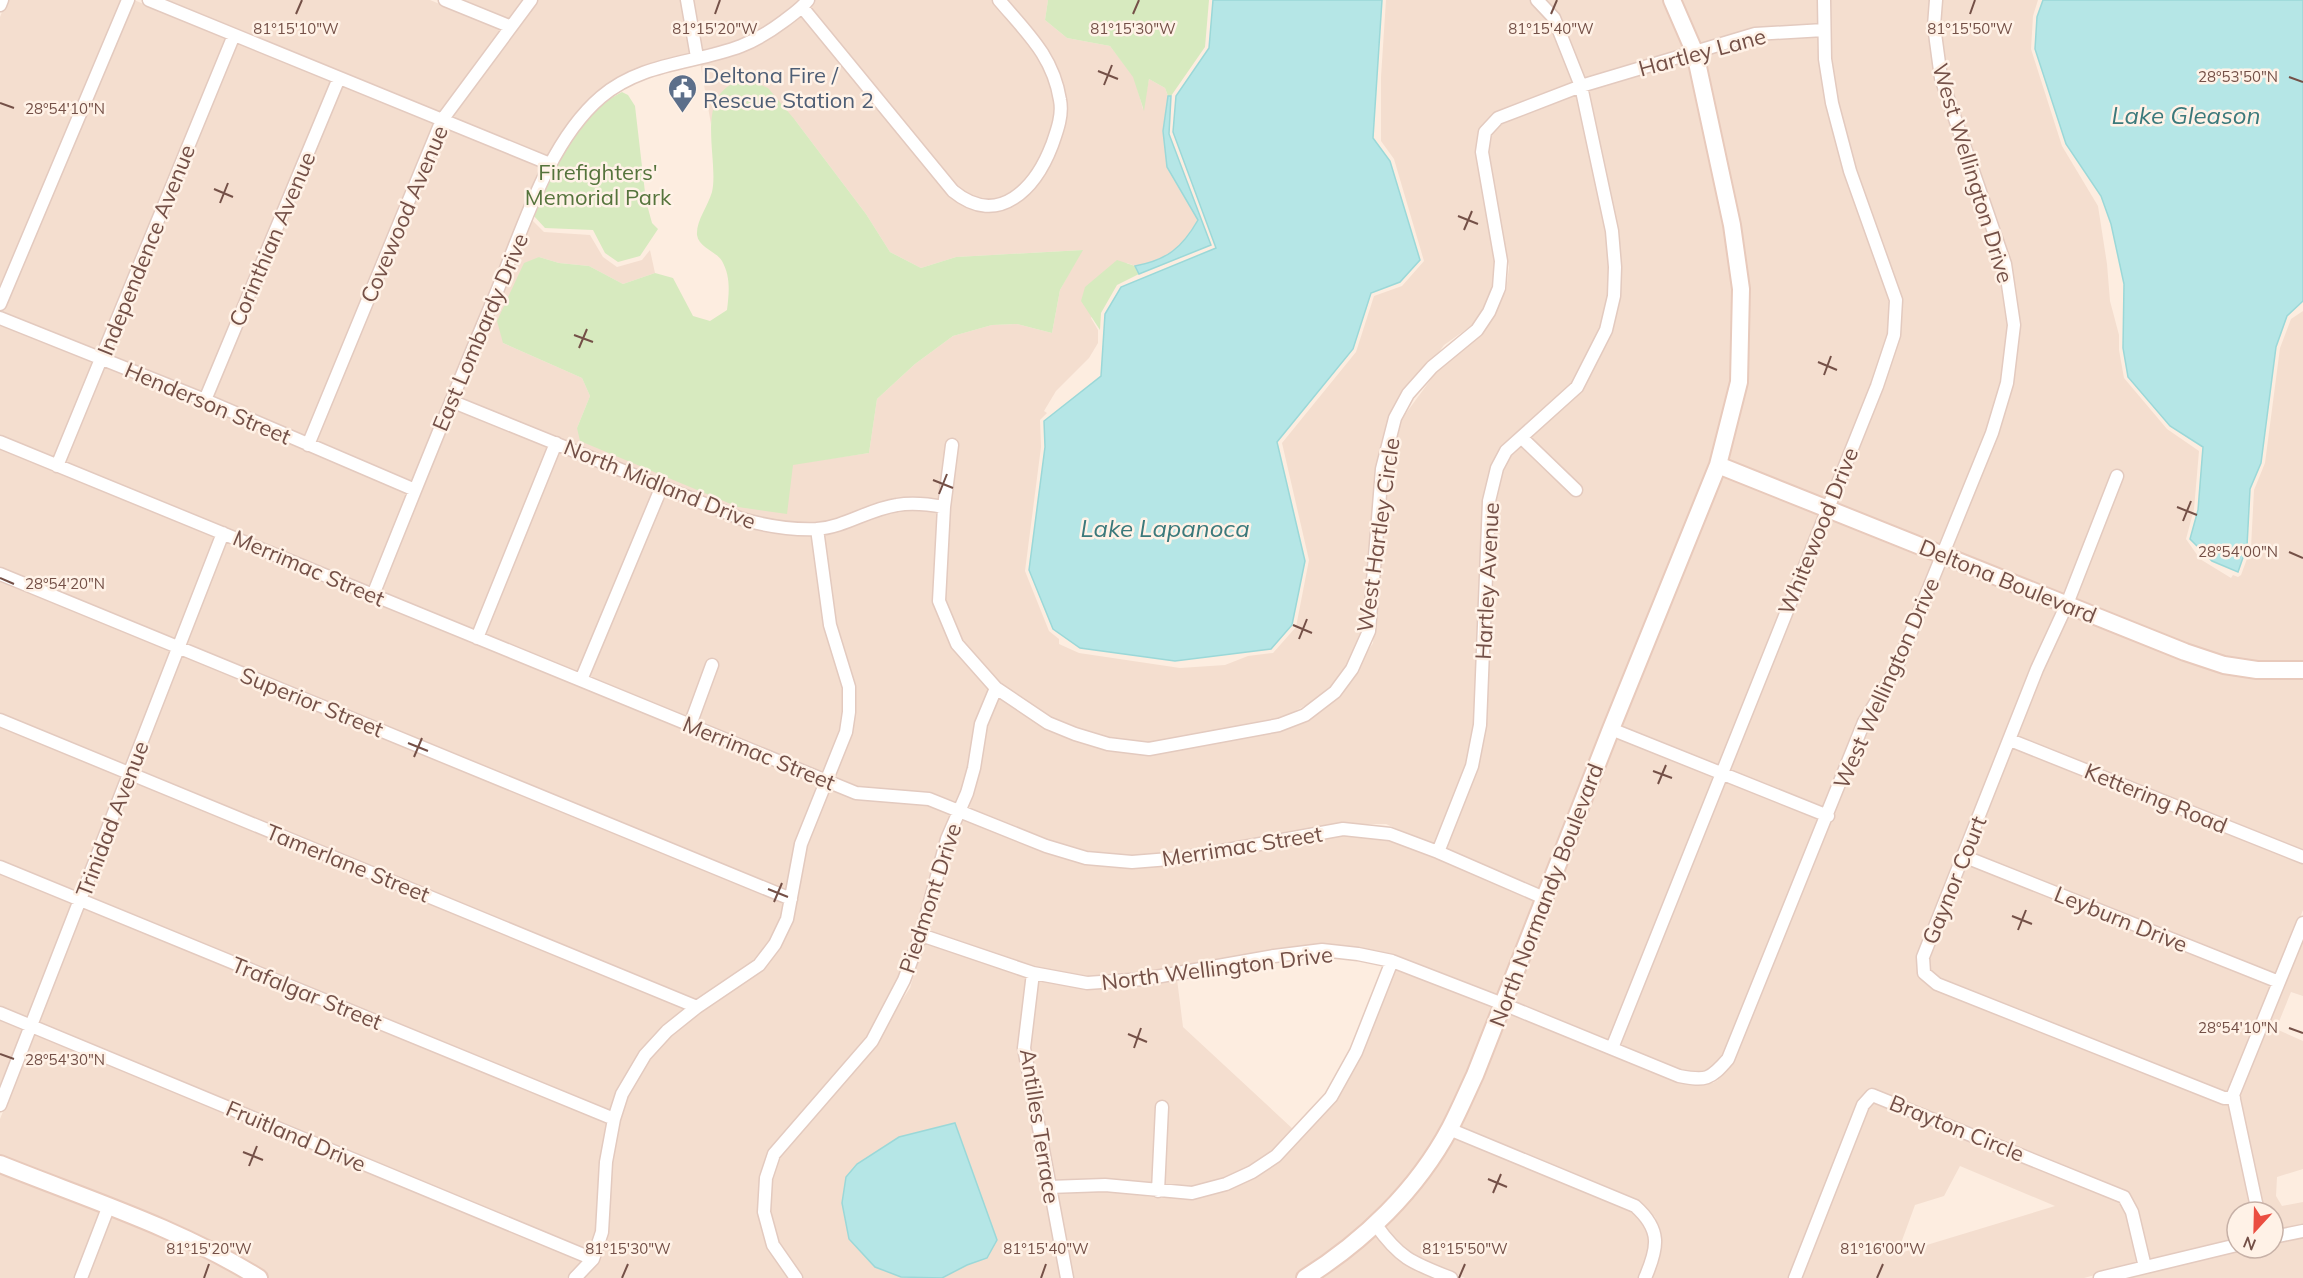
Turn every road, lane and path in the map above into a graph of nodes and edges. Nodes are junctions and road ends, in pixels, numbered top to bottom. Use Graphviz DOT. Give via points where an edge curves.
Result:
graph roads {
  1 [pos="2,0"];
  2 [pos="128,0"];
  3 [pos="148,0"];
  4 [pos="445,0"];
  5 [pos="531,0"];
  6 [pos="687,0"];
  7 [pos="999,0"];
  8 [pos="1537,0"];
  9 [pos="1672,0"];
  10 [pos="1824,0"];
  11 [pos="1936,0"];
  12 [pos="805,4"];
  13 [pos="0,5"];
  14 [pos="509,26"];
  15 [pos="1824,30"];
  16 [pos="234,35"];
  17 [pos="1695,53"];
  18 [pos="697,57"];
  19 [pos="339,78"];
  20 [pos="1581,86"];
  21 [pos="442,120"];
  22 [pos="550,164"];
  23 [pos="0,304"];
  24 [pos="0,318"];
  25 [pos="101,359"];
  26 [pos="205,400"];
  27 [pos="451,401"];
  28 [pos="1522,438"];
  29 [pos="0,442"];
  30 [pos="556,443"];
  31 [pos="952,445"];
  32 [pos="308,446"];
  33 [pos="1718,465"];
  34 [pos="57,466"];
  35 [pos="2117,477"];
  36 [pos="662,486"];
  37 [pos="415,490"];
  38 [pos="1576,490"];
  39 [pos="944,507"];
  40 [pos="1827,509"];
  41 [pos="817,529"];
  42 [pos="223,533"];
  43 [pos="1942,555"];
  44 [pos="0,574"];
  45 [pos="373,595"];
  46 [pos="2067,604"];
  47 [pos="477,638"];
  48 [pos="177,647"];
  49 [pos="712,665"];
  50 [pos="2303,670"];
  51 [pos="581,680"];
  52 [pos="996,688"];
  53 [pos="0,720"];
  54 [pos="690,725"];
  55 [pos="1611,729"];
  56 [pos="2010,740"];
  57 [pos="130,773"];
  58 [pos="1721,773"];
  59 [pos="826,781"];
  60 [pos="959,809"];
  61 [pos="1828,816"];
  62 [pos="1438,852"];
  63 [pos="1963,856"];
  64 [pos="2303,856"];
  65 [pos="0,867"];
  66 [pos="1544,898"];
  67 [pos="81,899"];
  68 [pos="791,899"];
  69 [pos="2303,923"];
  70 [pos="921,934"];
  71 [pos="1392,961"];
  72 [pos="1033,973"];
  73 [pos="2279,982"];
  74 [pos="1503,1004"];
  75 [pos="697,1007"];
  76 [pos="0,1013"];
  77 [pos="31,1026"];
  78 [pos="1612,1048"];
  79 [pos="1713,1076"];
  80 [pos="2234,1098"];
  81 [pos="0,1106"];
  82 [pos="1162,1107"];
  83 [pos="614,1119"];
  84 [pos="1449,1129"];
  85 [pos="0,1164"];
  86 [pos="1049,1187"];
  87 [pos="1158,1191"];
  88 [pos="2255,1200"];
  89 [pos="108,1208"];
  90 [pos="1376,1225"];
  91 [pos="2303,1231"];
  92 [pos="2285,1235"];
  93 [pos="2225,1248"];
  94 [pos="593,1259"];
  95 [pos="2145,1267"];
  96 [pos="81,1278"];
  97 [pos="259,1278"];
  98 [pos="575,1278"];
  99 [pos="796,1278"];
  100 [pos="1068,1278"];
  101 [pos="1305,1278"];
  102 [pos="1451,1278"];
  103 [pos="1645,1278"];
  104 [pos="1795,1278"];
  105 [pos="2100,1278"];
  1 -- 13 [label="street"];
  2 -- 23 [label="street"];
  3 -- 16 [label="street"];
  4 -- 14 [label="street"];
  5 -- 14 [label="street, Covewood Avenue"];
  6 -- 18 [label="street"];
  7 -- 12 [label="street" via="1044,53 1061,102 1059,126 1046,161 1018,196 1001,205 977,204 953,191"];
  8 -- 20 [label="street, Hartley Avenue" via="1554,18"];
  9 -- 17 [label="street, North Normandy Boulevard"];
  10 -- 15 [label="street, Whitewood Drive"];
  11 -- 43 [label="street, West Wellington Drive" via="1934,26 1941,78 2005,264 2014,325 2007,383 1992,433"];
  12 -- 18 [label="street, East Lombardy Drive" via="774,28 741,46"];
  14 -- 21 [label="street, Covewood Avenue"];
  15 -- 17 [label="street, Hartley Lane" via="1755,34"];
  15 -- 40 [label="street, Whitewood Drive" via="1829,81 1850,171 1896,300 1894,335"];
  16 -- 19 [label="street"];
  16 -- 25 [label="street, Independence Avenue"];
  17 -- 20 [label="street, Hartley Lane"];
  17 -- 33 [label="street, North Normandy Boulevard" via="1732,225 1741,289 1738,382"];
  18 -- 22 [label="street, East Lombardy Drive" via="656,67 602,96 574,126"];
  19 -- 21 [label="street"];
  19 -- 26 [label="street, Corinthian Avenue"];
  20 -- 28 [label="street, Hartley Avenue" via="1612,231 1614,296 1606,330 1577,387"];
  20 -- 52 [label="street, West Hartley Circle" via="1498,118 1485,132 1482,152 1502,261 1499,288 1477,330 1432,367 1408,394 1395,418 1382,469 1369,631 1352,669 1335,692 1305,715 1279,725 1149,749 1108,744 1075,734 1048,723"];
  21 -- 22 [label="street"];
  21 -- 32 [label="street, Covewood Avenue"];
  22 -- 27 [label="street, East Lombardy Drive"];
  24 -- 25 [label="street, Henderson Street"];
  25 -- 26 [label="street, Henderson Street"];
  25 -- 34 [label="street, Independence Avenue"];
  26 -- 32 [label="street, Henderson Street"];
  27 -- 30 [label="street, North Midland Drive"];
  27 -- 37 [label="street, East Lombardy Drive"];
  28 -- 38 [label="street"];
  28 -- 62 [label="street, Hartley Avenue" via="1506,451 1497,468 1489,501 1480,725 1472,766"];
  29 -- 34 [label="street, Merrimac Street"];
  30 -- 36 [label="street, North Midland Drive"];
  30 -- 47 [label="street"];
  31 -- 39 [label="street, West Hartley Circle"];
  32 -- 37 [label="street, Henderson Street"];
  33 -- 40 [label="street, Deltona Boulevard"];
  33 -- 55 [label="street, North Normandy Boulevard"];
  34 -- 42 [label="street, Merrimac Street"];
  35 -- 46 [label="street, Gaynor Court"];
  36 -- 41 [label="street, North Midland Drive" via="770,527"];
  36 -- 51 [label="street"];
  37 -- 45 [label="street, East Lombardy Drive"];
  39 -- 41 [label="street, North Midland Drive" via="919,502 895,505 850,522"];
  39 -- 52 [label="street, West Hartley Circle" via="939,601 957,644"];
  40 -- 43 [label="street, Deltona Boulevard"];
  40 -- 58 [label="street, Whitewood Drive"];
  41 -- 59 [label="street" via="830,626 849,687 846,732"];
  42 -- 45 [label="street, Merrimac Street"];
  42 -- 48 [label="street, Trinidad Avenue"];
  43 -- 46 [label="street, Deltona Boulevard"];
  43 -- 61 [label="street, West Wellington Drive" via="1896,669 1864,722"];
  44 -- 48 [label="street, Superior Street"];
  45 -- 47 [label="street, Merrimac Street"];
  46 -- 50 [label="street, Deltona Boulevard" via="2224,665"];
  46 -- 56 [label="street, Gaynor Court"];
  47 -- 51 [label="street, Merrimac Street"];
  48 -- 57 [label="street, Trinidad Avenue"];
  48 -- 68 [label="street, Superior Street"];
  49 -- 54 [label="street"];
  51 -- 54 [label="street, Merrimac Street"];
  52 -- 60 [label="street, Piedmont Drive" via="981,724 974,768"];
  53 -- 57 [label="street, Tamerlane Street"];
  54 -- 59 [label="street, Merrimac Street"];
  55 -- 58 [label="street"];
  55 -- 66 [label="street, North Normandy Boulevard"];
  56 -- 63 [label="street, Gaynor Court"];
  56 -- 64 [label="street, Kettering Road"];
  57 -- 67 [label="street, Trinidad Avenue"];
  57 -- 75 [label="street, Tamerlane Street"];
  58 -- 61 [label="street"];
  58 -- 78 [label="street, Whitewood Drive"];
  59 -- 60 [label="street, Merrimac Street" via="856,793 929,799"];
  59 -- 68 [label="street" via="801,844"];
  60 -- 62 [label="street, Merrimac Street" via="1008,832 1086,858 1182,858 1343,829 1390,834"];
  60 -- 70 [label="street, Piedmont Drive"];
  61 -- 79 [label="street, West Wellington Drive" via="1728,1059"];
  62 -- 66 [label="street, Merrimac Street"];
  63 -- 73 [label="street, Leyburn Drive"];
  63 -- 80 [label="street, Gaynor Court" via="1923,957 1924,973 1937,984 2224,1098"];
  65 -- 67 [label="street, Trafalgar Street"];
  66 -- 74 [label="street, North Normandy Boulevard"];
  67 -- 77 [label="street, Trinidad Avenue"];
  67 -- 83 [label="street, Trafalgar Street"];
  68 -- 75 [label="street" via="775,944 759,965"];
  69 -- 73 [label="street"];
  70 -- 72 [label="street, North Wellington Drive"];
  70 -- 99 [label="street, Piedmont Drive" via="904,980 872,1041 774,1154 766,1178 764,1212 773,1245"];
  71 -- 72 [label="street, North Wellington Drive" via="1322,950 1144,980 1087,983"];
  71 -- 74 [label="street, North Wellington Drive"];
  71 -- 87 [label="street" via="1356,1052 1331,1097 1276,1156 1226,1184 1192,1193"];
  72 -- 86 [label="street, Antilles Terrace" via="1024,1048"];
  73 -- 80 [label="street"];
  74 -- 78 [label="street, North Wellington Drive"];
  74 -- 84 [label="street, North Normandy Boulevard"];
  75 -- 83 [label="street" via="645,1055 622,1094"];
  76 -- 77 [label="street, Fruitland Drive"];
  77 -- 81 [label="street, Trinidad Avenue"];
  77 -- 94 [label="street, Fruitland Drive"];
  78 -- 79 [label="street, North Wellington Drive" via="1679,1076"];
  80 -- 88 [label="street"];
  82 -- 87 [label="street"];
  83 -- 94 [label="street" via="606,1162 602,1232"];
  84 -- 90 [label="street, North Normandy Boulevard" via="1424,1169"];
  84 -- 103 [label="street" via="1635,1206 1651,1224 1656,1246"];
  85 -- 89 [label="street"];
  86 -- 87 [label="street" via="1105,1185"];
  86 -- 100 [label="street, Antilles Terrace"];
  89 -- 96 [label="street"];
  89 -- 97 [label="street" via="184,1239"];
  90 -- 101 [label="street, North Normandy Boulevard" via="1332,1262"];
  90 -- 102 [label="street" via="1392,1247 1416,1264"];
  91 -- 92 [label="street"];
  93 -- 95 [label="street"];
  94 -- 98 [label="street"];
  95 -- 104 [label="street, Brayton Circle" via="2132,1212 2124,1197 1872,1095 1863,1105"];
  95 -- 105 [label="street"];
}
